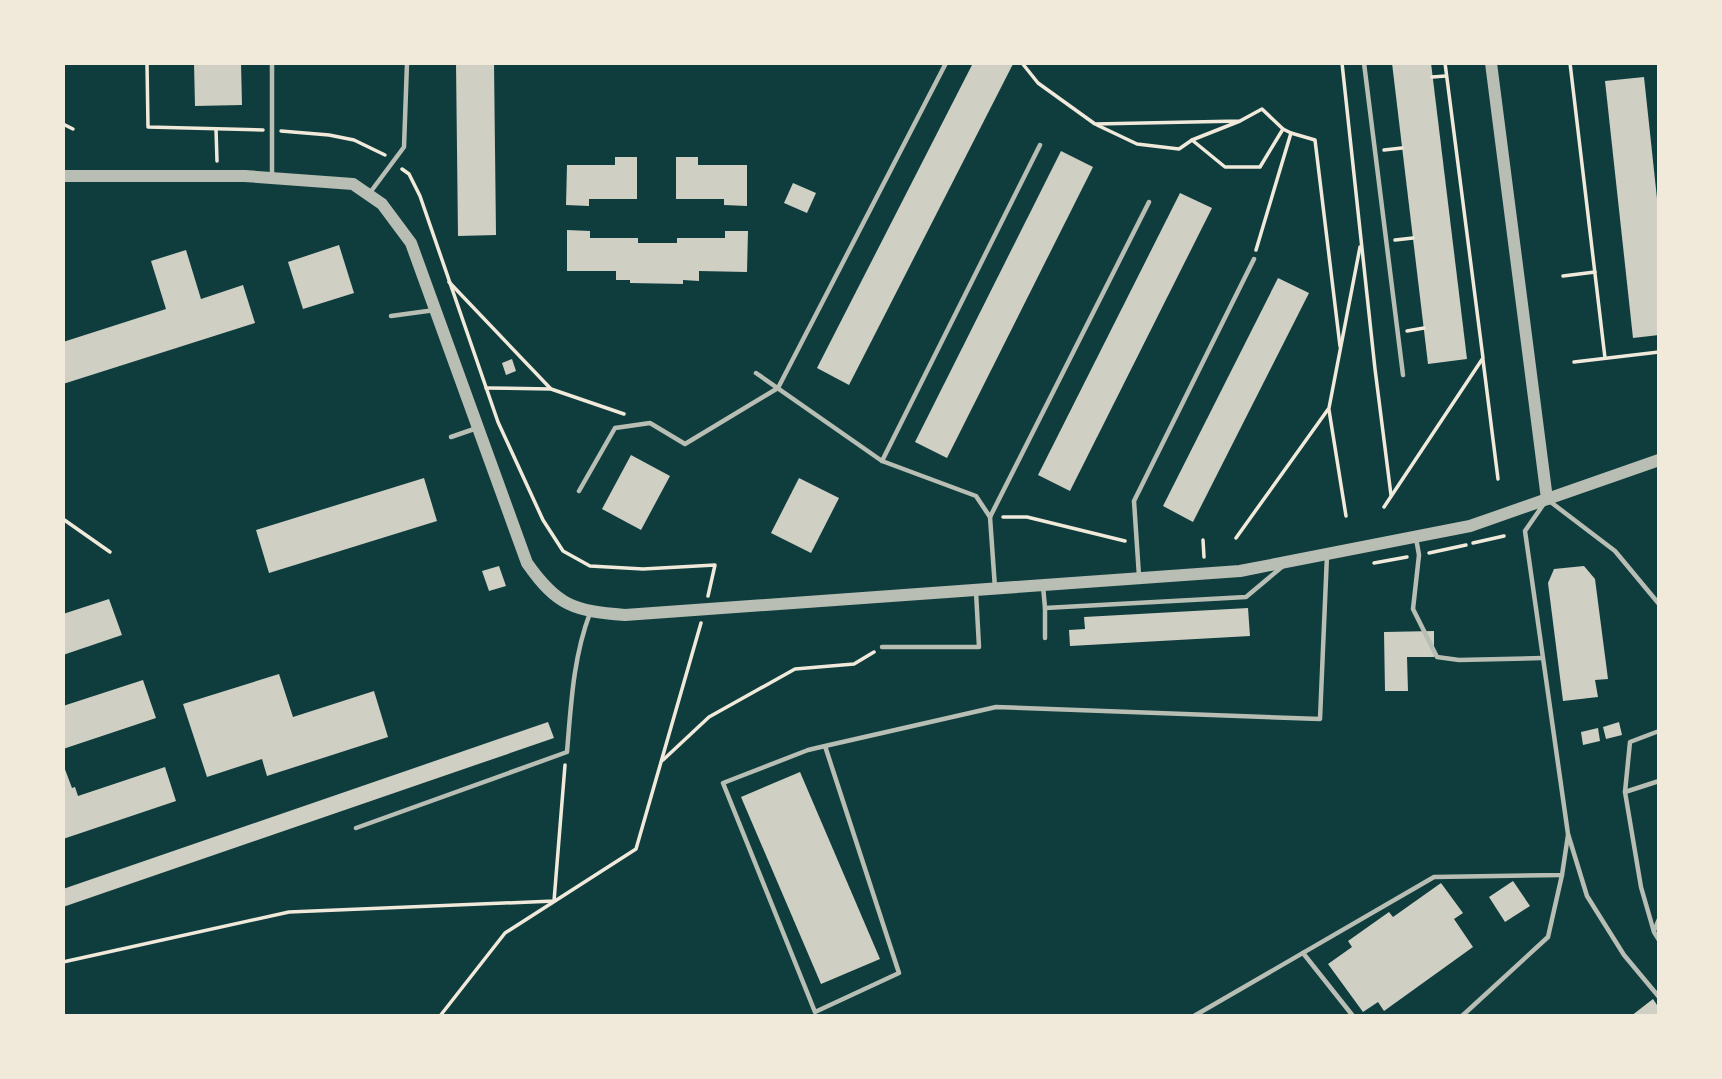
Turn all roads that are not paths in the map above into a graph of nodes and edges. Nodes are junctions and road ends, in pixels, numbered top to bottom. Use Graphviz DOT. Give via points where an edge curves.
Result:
graph roads {
  1 [pos="272,63"];
  2 [pos="407,63"];
  3 [pos="946,63"];
  4 [pos="1364,63"];
  5 [pos="1491,63"];
  6 [pos="1040,145"];
  7 [pos="63,176"];
  8 [pos="272,178"];
  9 [pos="368,195"];
  10 [pos="1149,202"];
  11 [pos="1254,259"];
  12 [pos="435,310"];
  13 [pos="390,316"];
  14 [pos="756,373"];
  15 [pos="1403,375"];
  16 [pos="778,388"];
  17 [pos="477,428"];
  18 [pos="451,438"];
  19 [pos="1659,460"];
  20 [pos="882,461"];
  21 [pos="579,491"];
  22 [pos="1547,499"];
  23 [pos="990,517"];
  24 [pos="1416,537"];
  25 [pos="1327,554"];
  26 [pos="1288,561"];
  27 [pos="1139,578"];
  28 [pos="1043,586"];
  29 [pos="995,589"];
  30 [pos="976,591"];
  31 [pos="1659,604"];
  32 [pos="1045,608"];
  33 [pos="590,612"];
  34 [pos="1045,638"];
  35 [pos="882,647"];
  36 [pos="1542,658"];
  37 [pos="1659,731"];
  38 [pos="825,746"];
  39 [pos="1659,781"];
  40 [pos="1625,792"];
  41 [pos="356,828"];
  42 [pos="1568,834"];
  43 [pos="1562,875"];
  44 [pos="1659,919"];
  45 [pos="1654,932"];
  46 [pos="1659,940"];
  47 [pos="1303,953"];
  48 [pos="1659,997"];
  49 [pos="1194,1016"];
  50 [pos="1353,1016"];
  51 [pos="1462,1016"];
  1 -- 8 [label="lane"];
  2 -- 9 [label="lane" via="404,147"];
  3 -- 16 [label="lane"];
  4 -- 15 [label="lane"];
  5 -- 22 [label="street"];
  6 -- 20 [label="lane"];
  7 -- 8 [label="street"];
  8 -- 9 [label="street" via="353,184"];
  9 -- 12 [label="street" via="382,204 411,243"];
  10 -- 23 [label="lane"];
  11 -- 27 [label="lane" via="1134,501"];
  12 -- 13 [label="lane"];
  12 -- 17 [label="street"];
  14 -- 16 [label="lane"];
  16 -- 20 [label="lane"];
  16 -- 21 [label="lane" via="685,444 650,423 615,428"];
  17 -- 18 [label="lane"];
  17 -- 33 [label="street" via="527,563 545,588 565,604"];
  19 -- 22 [label="street"];
  20 -- 23 [label="lane" via="976,496"];
  22 -- 24 [label="street" via="1470,526"];
  22 -- 31 [label="lane" via="1615,551"];
  22 -- 36 [label="lane" via="1525,531"];
  23 -- 29 [label="lane"];
  24 -- 25 [label="street"];
  24 -- 36 [label="lane" via="1419,555 1413,608 1437,657"];
  25 -- 26 [label="street"];
  25 -- 38 [label="lane" via="1320,719 996,707"];
  26 -- 27 [label="street" via="1240,571"];
  26 -- 32 [label="lane" via="1246,597"];
  27 -- 28 [label="street"];
  28 -- 29 [label="street"];
  28 -- 32 [label="lane"];
  29 -- 30 [label="street"];
  30 -- 33 [label="street" via="625,615"];
  30 -- 35 [label="lane" via="979,647"];
  32 -- 34 [label="lane"];
  33 -- 41 [label="lane" via="574,667 566,752"];
  36 -- 42 [label="lane"];
  37 -- 40 [label="lane" via="1630,742"];
  38 -- 38 [label="lane" via="723,783 815,1012 899,972"];
  39 -- 40 [label="lane"];
  40 -- 45 [label="lane" via="1641,887"];
  42 -- 43 [label="lane"];
  42 -- 48 [label="lane" via="1587,896 1624,956"];
  43 -- 47 [label="lane" via="1434,877"];
  43 -- 51 [label="lane" via="1548,937"];
  44 -- 45 [label="lane"];
  45 -- 46 [label="lane"];
  47 -- 49 [label="lane"];
  47 -- 50 [label="lane"];
}
